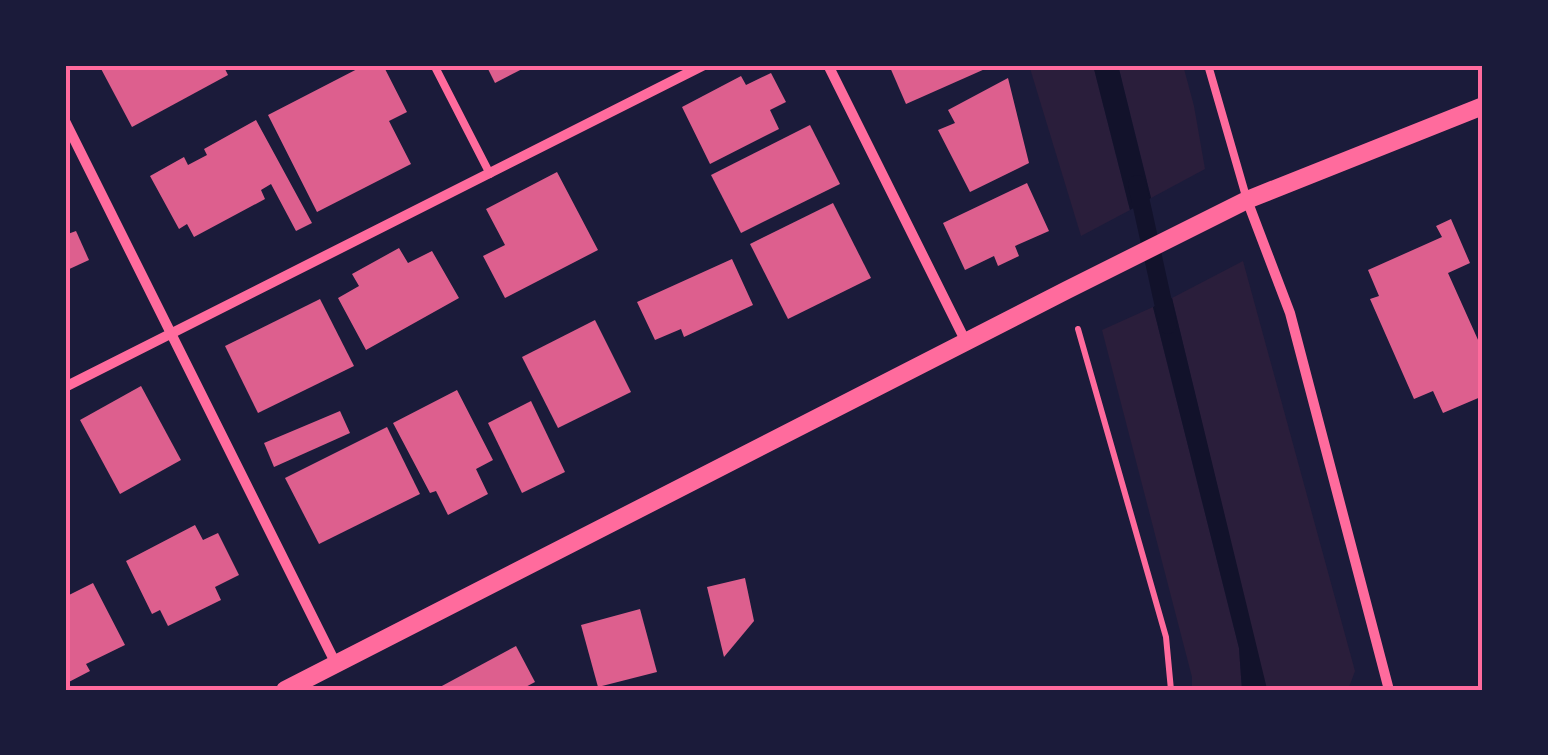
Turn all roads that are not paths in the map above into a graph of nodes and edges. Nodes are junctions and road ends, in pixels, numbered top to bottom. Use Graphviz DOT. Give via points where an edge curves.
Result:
graph roads {
  1 [pos="434,65"];
  2 [pos="704,65"];
  3 [pos="828,65"];
  4 [pos="1208,65"];
  5 [pos="1483,106"];
  6 [pos="65,121"];
  7 [pos="490,174"];
  8 [pos="1247,200"];
  9 [pos="172,333"];
  10 [pos="966,342"];
  11 [pos="65,387"];
  12 [pos="336,664"];
  13 [pos="285,690"];
  14 [pos="1389,690"];
  1 -- 7 [label="lane"];
  2 -- 7 [label="street"];
  3 -- 10 [label="street"];
  4 -- 8 [label="lane"];
  5 -- 8 [label="street"];
  6 -- 9 [label="street"];
  7 -- 9 [label="street"];
  8 -- 10 [label="street"];
  8 -- 14 [label="street" via="1290,313"];
  9 -- 11 [label="street"];
  9 -- 12 [label="street"];
  10 -- 12 [label="street"];
  12 -- 13 [label="street"];
}
